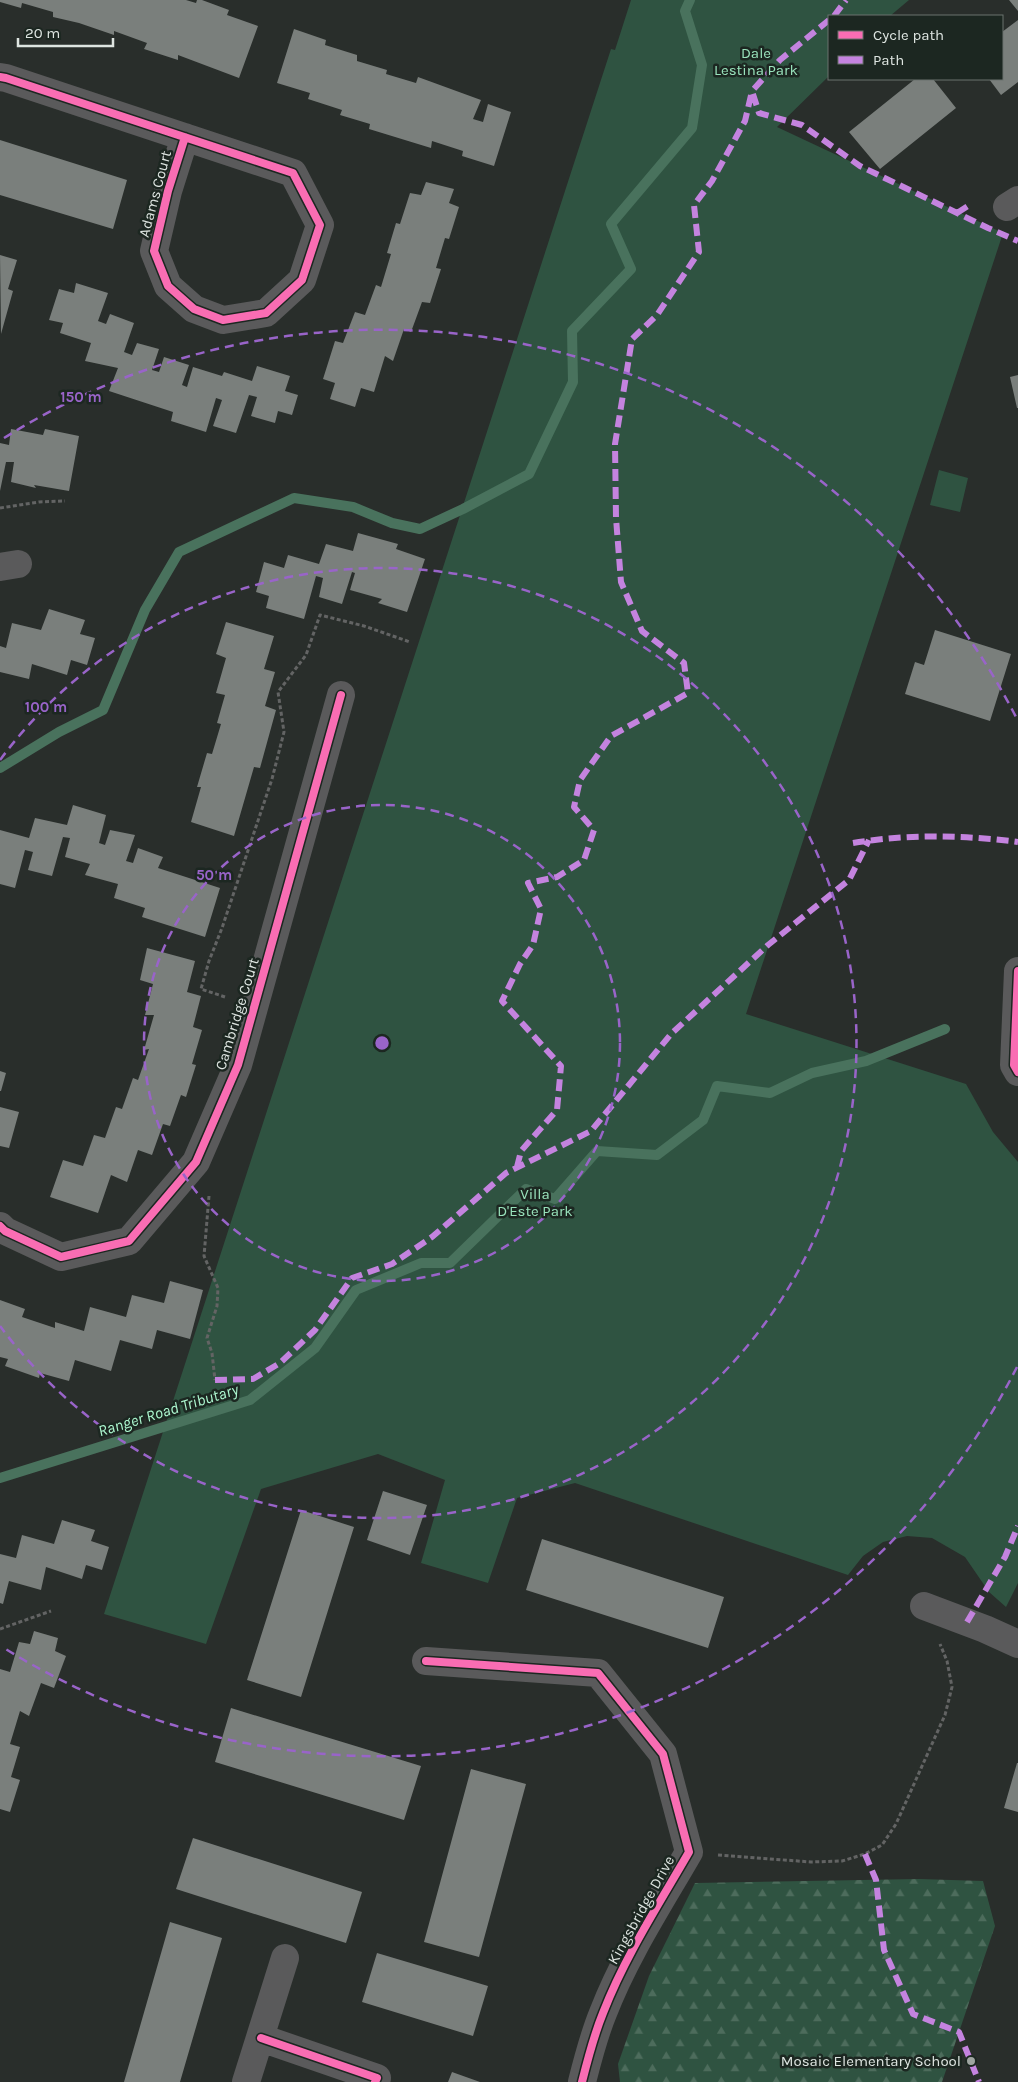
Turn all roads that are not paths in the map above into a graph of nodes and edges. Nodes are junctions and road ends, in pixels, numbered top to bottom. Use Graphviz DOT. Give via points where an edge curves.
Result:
graph roads {
  1 [pos="0,77"];
  2 [pos="185,137"];
  3 [pos="341,695"];
  4 [pos="1018,971"];
  5 [pos="1018,1072"];
  6 [pos="0,1226"];
  7 [pos="924,1606"];
  8 [pos="1018,1644"];
  9 [pos="426,1661"];
  10 [pos="285,1958"];
  11 [pos="261,2038"];
  12 [pos="246,2082"];
  13 [pos="375,2082"];
  14 [pos="582,2082"];
  1 -- 2 [label="street, Adams Court"];
  2 -- 2 [label="street, Adams Court" via="293,173 320,224 302,280 266,313 223,320 194,309 168,286 154,251"];
  3 -- 6 [label="street, Cambridge Court" via="238,1065 194,1164 129,1241 61,1257"];
  4 -- 5 [label="street" via="1014,1066"];
  7 -- 8 [label="street"];
  9 -- 14 [label="street, Kingsbridge Drive" via="598,1673 663,1754 689,1852 622,1970 603,2012"];
  10 -- 11 [label="street"];
  11 -- 12 [label="street"];
  11 -- 13 [label="street" via="377,2078"];
}
